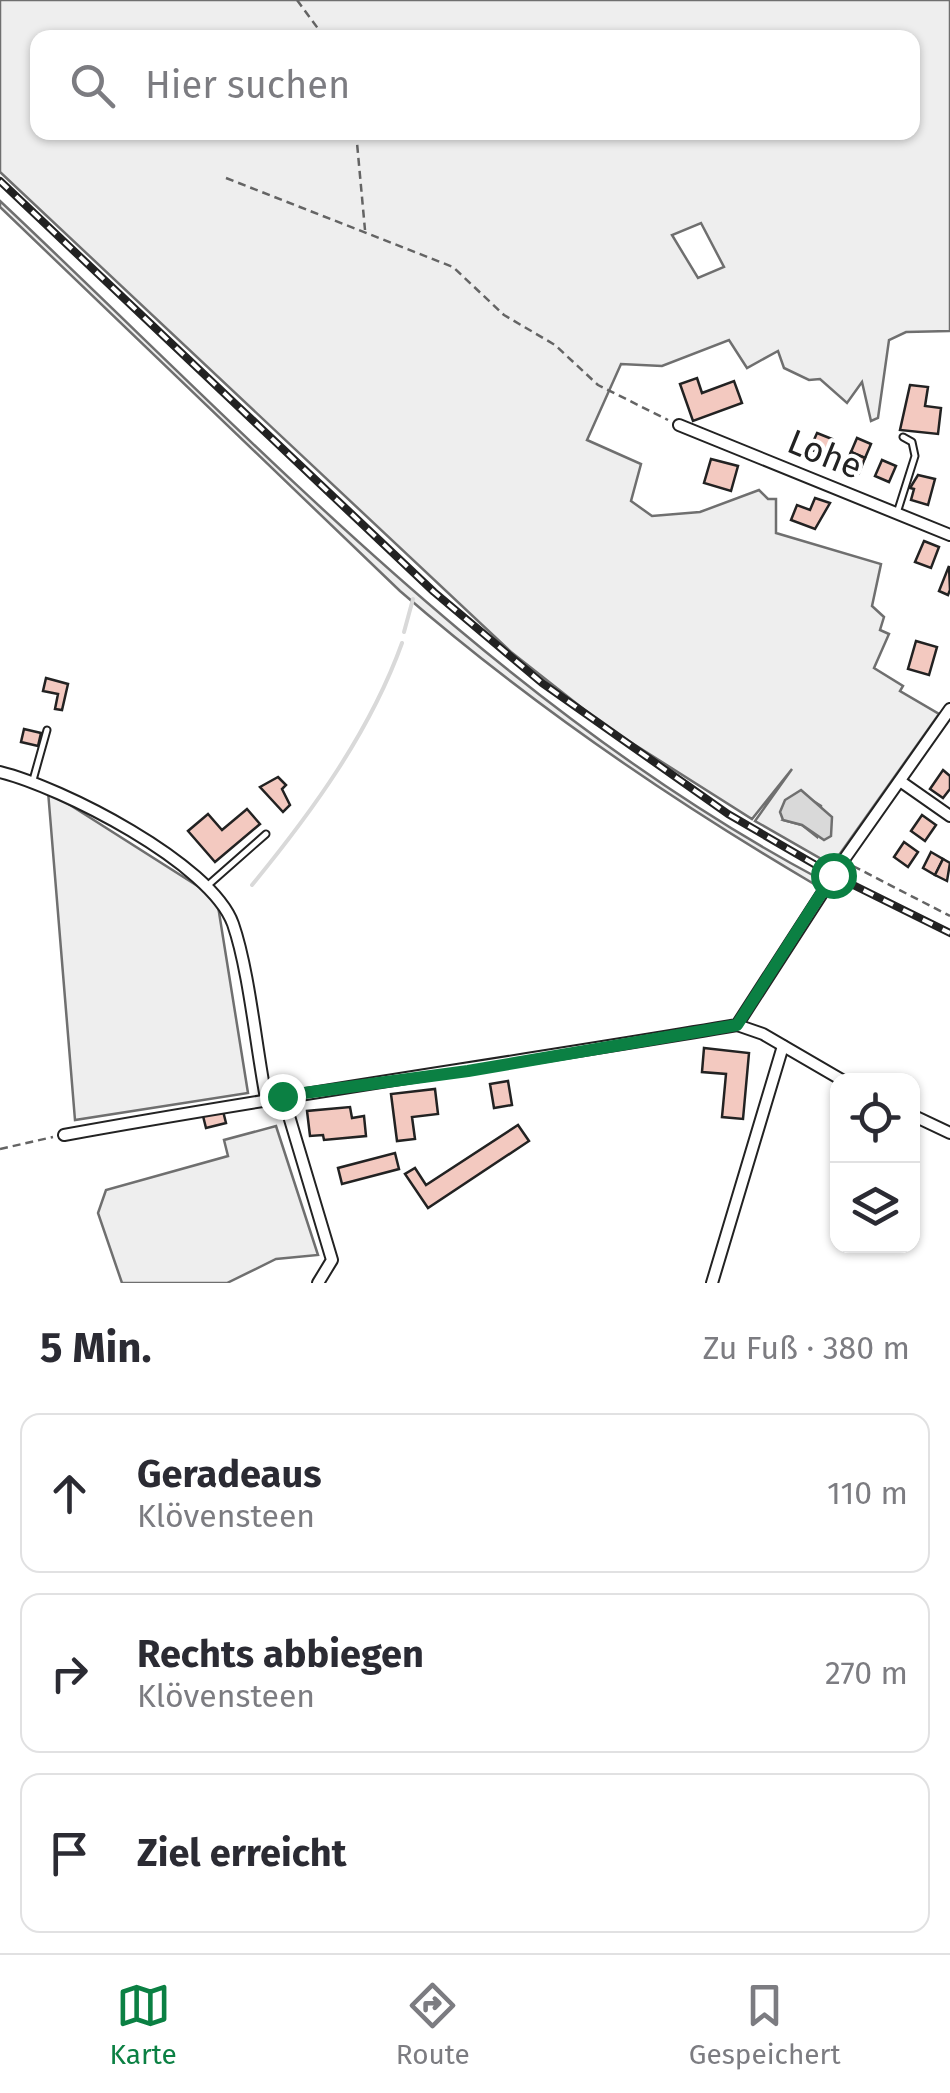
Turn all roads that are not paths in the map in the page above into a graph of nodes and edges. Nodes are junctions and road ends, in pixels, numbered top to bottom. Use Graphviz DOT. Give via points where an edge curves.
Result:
graph roads {
  1 [pos="679,424"];
  2 [pos="903,437"];
  3 [pos="897,513"];
  4 [pos="950,535"];
  5 [pos="950,708"];
  6 [pos="48,730"];
  7 [pos="0,772"];
  8 [pos="34,780"];
  9 [pos="900,781"];
  10 [pos="950,816"];
  11 [pos="266,834"];
  12 [pos="207,886"];
  13 [pos="737,1025"];
  14 [pos="783,1046"];
  15 [pos="830,1073"];
  16 [pos="282,1096"];
  17 [pos="266,1098"];
  18 [pos="920,1119"];
  19 [pos="950,1133"];
  20 [pos="64,1135"];
  21 [pos="318,1283"];
  22 [pos="712,1283"];
  1 -- 3 [label="street, Lohe"];
  2 -- 3 [label="lane" via="915,456"];
  3 -- 4 [label="street, Lohe"];
  5 -- 9 [label="street"];
  6 -- 8 [label="lane"];
  7 -- 8 [label="street"];
  8 -- 12 [label="street" via="112,820"];
  9 -- 10 [label="street"];
  9 -- 13 [label="street"];
  11 -- 12 [label="lane"];
  12 -- 17 [label="street" via="233,924"];
  13 -- 14 [label="street"];
  13 -- 16 [label="street"];
  14 -- 15 [label="street"];
  14 -- 22 [label="street"];
  16 -- 17 [label="street"];
  16 -- 21 [label="street" via="332,1260"];
  17 -- 20 [label="street"];
  18 -- 19 [label="street"];
}
